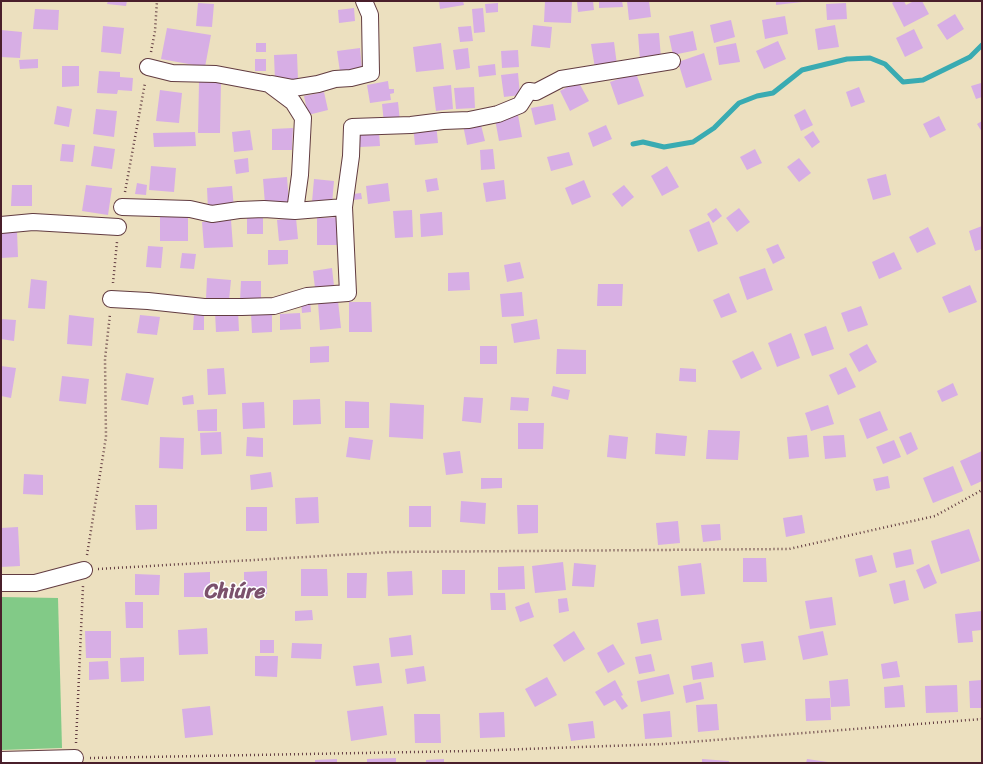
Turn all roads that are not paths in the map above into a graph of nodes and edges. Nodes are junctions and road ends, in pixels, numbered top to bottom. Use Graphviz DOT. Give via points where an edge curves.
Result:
graph roads {
  1 [pos="364,1"];
  2 [pos="672,62"];
  3 [pos="148,67"];
  4 [pos="269,84"];
  5 [pos="122,207"];
  6 [pos="344,207"];
  7 [pos="295,211"];
  8 [pos="1,225"];
  9 [pos="118,227"];
  10 [pos="111,299"];
  11 [pos="84,570"];
  12 [pos="1,583"];
  13 [pos="75,758"];
  14 [pos="1,760"];
  1 -- 4 [label="street" via="370,15 371,73 293,88"];
  2 -- 6 [label="street" via="561,79 536,92 529,91 520,105 498,114 469,120 352,127"];
  3 -- 4 [label="street" via="172,73 216,74"];
  4 -- 7 [label="street" via="293,102 303,118"];
  5 -- 7 [label="street" via="190,209 212,214 258,209"];
  6 -- 7 [label="street"];
  6 -- 10 [label="street" via="348,293 307,296 274,306 242,307 204,307"];
  8 -- 9 [label="street" via="33,222"];
  11 -- 12 [label="street" via="35,583"];
  13 -- 14 [label="street"];
}
